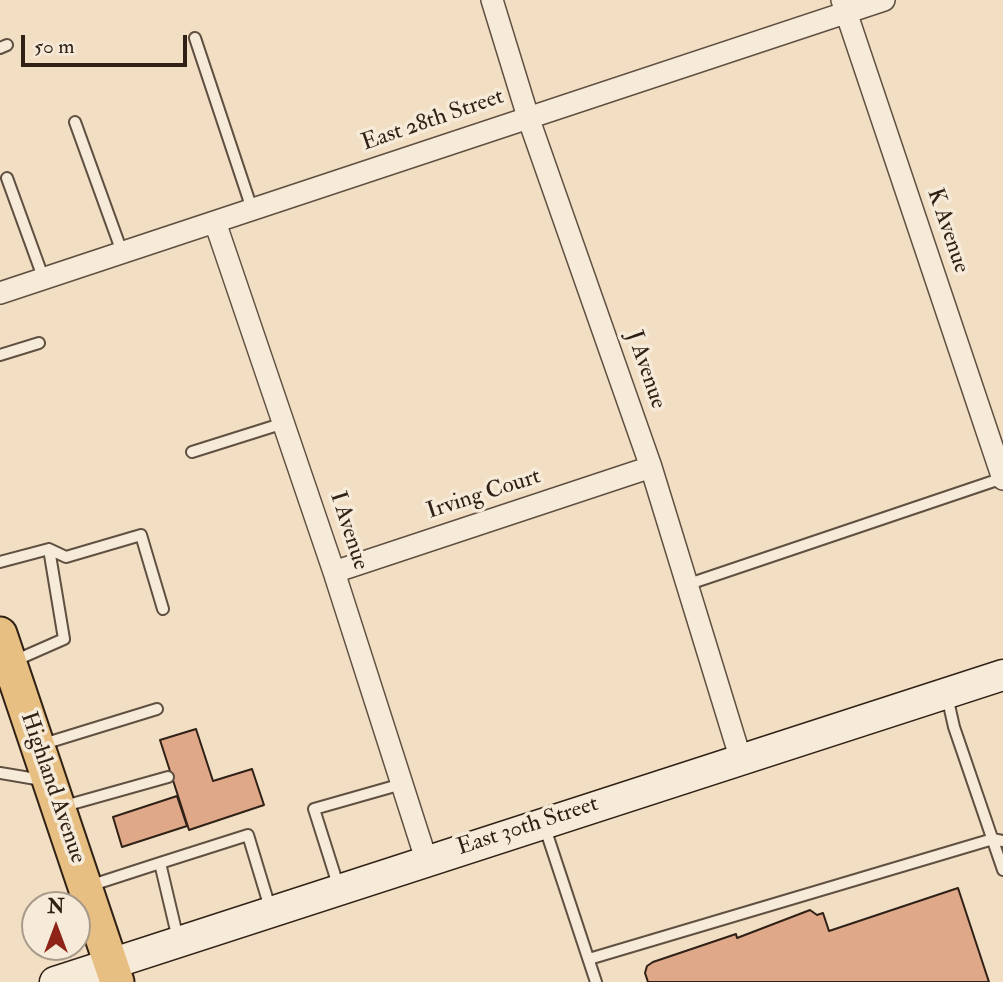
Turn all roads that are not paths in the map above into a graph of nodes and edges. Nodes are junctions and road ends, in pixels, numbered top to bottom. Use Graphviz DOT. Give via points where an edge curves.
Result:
graph roads {
  1 [pos="492,0"];
  2 [pos="884,0"];
  3 [pos="844,6"];
  4 [pos="195,38"];
  5 [pos="528,117"];
  6 [pos="75,122"];
  7 [pos="7,178"];
  8 [pos="251,209"];
  9 [pos="215,222"];
  10 [pos="122,252"];
  11 [pos="43,277"];
  12 [pos="0,293"];
  13 [pos="38,343"];
  14 [pos="0,355"];
  15 [pos="284,424"];
  16 [pos="192,453"];
  17 [pos="651,467"];
  18 [pos="1003,478"];
  19 [pos="49,549"];
  20 [pos="0,562"];
  21 [pos="334,572"];
  22 [pos="686,585"];
  23 [pos="163,608"];
  24 [pos="5,648"];
  25 [pos="1003,675"];
  26 [pos="947,693"];
  27 [pos="157,709"];
  28 [pos="38,746"];
  29 [pos="741,760"];
  30 [pos="0,773"];
  31 [pos="168,777"];
  32 [pos="402,784"];
  33 [pos="54,795"];
  34 [pos="543,822"];
  35 [pos="998,840"];
  36 [pos="426,859"];
  37 [pos="160,863"];
  38 [pos="1003,870"];
  39 [pos="85,887"];
  40 [pos="340,888"];
  41 [pos="271,911"];
  42 [pos="179,942"];
  43 [pos="589,959"];
  44 [pos="114,973"];
  45 [pos="55,982"];
  46 [pos="596,982"];
  1 -- 5 [label="street, J Avenue"];
  2 -- 3 [label="street, East 28th Street"];
  3 -- 5 [label="street, East 28th Street"];
  3 -- 18 [label="street, K Avenue"];
  4 -- 8 [label="lane"];
  5 -- 8 [label="street, East 28th Street"];
  5 -- 17 [label="street, J Avenue"];
  6 -- 10 [label="lane"];
  7 -- 11 [label="lane"];
  8 -- 9 [label="street, East 28th Street"];
  9 -- 10 [label="street, East 28th Street"];
  9 -- 15 [label="street, I Avenue"];
  10 -- 11 [label="street, East 28th Street"];
  11 -- 12 [label="street, East 28th Street"];
  13 -- 14 [label="lane"];
  15 -- 16 [label="lane"];
  15 -- 21 [label="street, I Avenue"];
  17 -- 21 [label="street, Irving Court"];
  17 -- 22 [label="street, J Avenue"];
  18 -- 22 [label="lane"];
  19 -- 20 [label="lane"];
  19 -- 23 [label="lane" via="66,557 141,535"];
  19 -- 24 [label="lane" via="64,639"];
  21 -- 32 [label="street, I Avenue"];
  22 -- 29 [label="street, J Avenue"];
  24 -- 28 [label="main road, Highland Avenue"];
  25 -- 26 [label="main road, East 30th Street"];
  26 -- 29 [label="main road, East 30th Street"];
  26 -- 35 [label="lane" via="954,727"];
  27 -- 28 [label="lane"];
  28 -- 33 [label="main road, Highland Avenue"];
  29 -- 34 [label="main road, East 30th Street"];
  30 -- 33 [label="lane"];
  31 -- 33 [label="lane"];
  32 -- 36 [label="street, I Avenue"];
  32 -- 40 [label="lane" via="314,809"];
  33 -- 39 [label="main road, Highland Avenue"];
  34 -- 36 [label="main road, East 30th Street"];
  34 -- 43 [label="lane"];
  35 -- 38 [label="lane"];
  35 -- 43 [label="lane"];
  36 -- 40 [label="main road, East 30th Street"];
  37 -- 39 [label="lane"];
  37 -- 41 [label="lane" via="247,835"];
  37 -- 42 [label="lane"];
  39 -- 44 [label="main road, Highland Avenue"];
  40 -- 41 [label="main road, East 30th Street"];
  41 -- 42 [label="main road, East 30th Street"];
  42 -- 44 [label="main road, East 30th Street"];
  43 -- 46 [label="lane"];
  44 -- 45 [label="main road, East 30th Street"];
}
